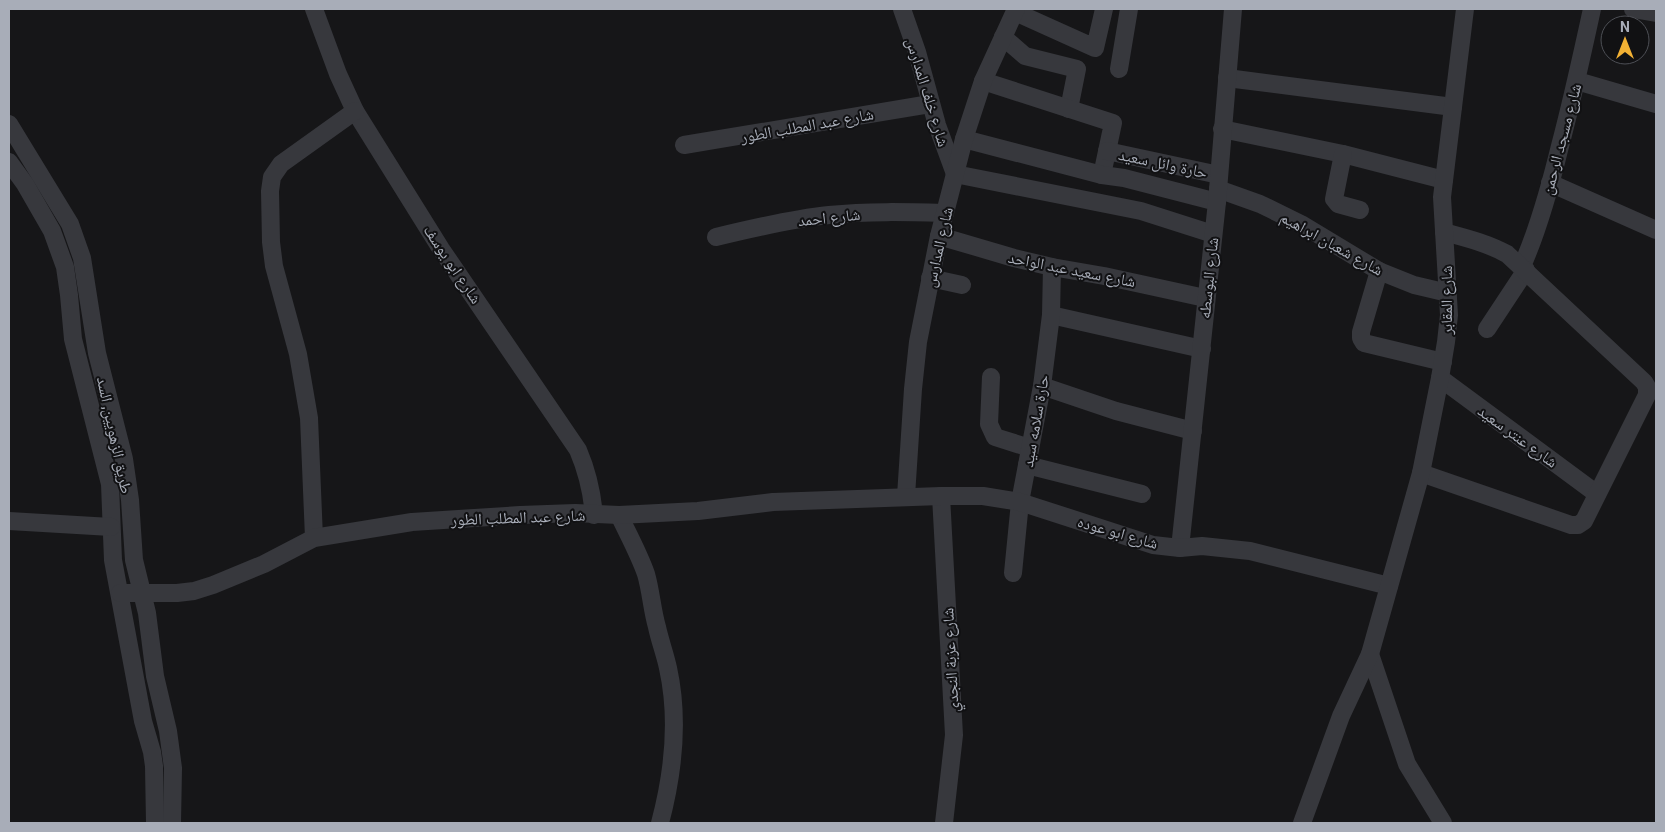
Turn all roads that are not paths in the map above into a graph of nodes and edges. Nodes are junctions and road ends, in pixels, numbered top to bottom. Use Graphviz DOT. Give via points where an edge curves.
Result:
graph roads {
  1 [pos="314,9"];
  2 [pos="902,9"];
  3 [pos="1104,9"];
  4 [pos="1129,9"];
  5 [pos="1233,9"];
  6 [pos="1465,9"];
  7 [pos="1592,9"];
  8 [pos="1633,9"];
  9 [pos="1015,10"];
  10 [pos="1656,14"];
  11 [pos="1003,37"];
  12 [pos="1119,69"];
  13 [pos="1227,78"];
  14 [pos="983,81"];
  15 [pos="1577,81"];
  16 [pos="930,104"];
  17 [pos="1656,104"];
  18 [pos="1452,107"];
  19 [pos="1069,109"];
  20 [pos="356,111"];
  21 [pos="9,124"];
  22 [pos="1222,129"];
  23 [pos="964,139"];
  24 [pos="684,145"];
  25 [pos="1107,151"];
  26 [pos="1343,154"];
  27 [pos="9,162"];
  28 [pos="1155,162"];
  29 [pos="955,174"];
  30 [pos="1102,175"];
  31 [pos="1444,180"];
  32 [pos="1550,183"];
  33 [pos="1148,184"];
  34 [pos="1218,188"];
  35 [pos="1360,210"];
  36 [pos="1142,211"];
  37 [pos="945,213"];
  38 [pos="1656,230"];
  39 [pos="1444,232"];
  40 [pos="1213,234"];
  41 [pos="939,236"];
  42 [pos="716,238"];
  43 [pos="1052,267"];
  44 [pos="1524,268"];
  45 [pos="1378,271"];
  46 [pos="930,278"];
  47 [pos="962,285"];
  48 [pos="1448,293"];
  49 [pos="1205,298"];
  50 [pos="1050,315"];
  51 [pos="1487,329"];
  52 [pos="1202,349"];
  53 [pos="1442,370"];
  54 [pos="991,378"];
  55 [pos="1042,386"];
  56 [pos="1193,431"];
  57 [pos="1028,457"];
  58 [pos="1421,473"];
  59 [pos="1142,494"];
  60 [pos="1596,494"];
  61 [pos="906,496"];
  62 [pos="940,496"];
  63 [pos="1020,502"];
  64 [pos="594,515"];
  65 [pos="619,515"];
  66 [pos="9,521"];
  67 [pos="112,526"];
  68 [pos="314,538"];
  69 [pos="1180,548"];
  70 [pos="1013,574"];
  71 [pos="1388,586"];
  72 [pos="120,593"];
  73 [pos="142,593"];
  74 [pos="1370,654"];
  75 [pos="155,823"];
  76 [pos="172,823"];
  77 [pos="660,823"];
  78 [pos="944,823"];
  79 [pos="1302,823"];
  80 [pos="1442,823"];
  1 -- 20 [label="street, شارع ابو يوسف" via="338,74"];
  2 -- 16 [label="street, شارع خلف المدارس"];
  3 -- 9 [label="street" via="1095,48"];
  4 -- 12 [label="street"];
  5 -- 13 [label="street, شارع البوسطه"];
  6 -- 18 [label="street, شارع المقابر"];
  7 -- 15 [label="street, شارع مسجد الرحمن"];
  8 -- 10 [label="street"];
  9 -- 11 [label="street, شارع المدارس"];
  11 -- 14 [label="street, شارع المدارس"];
  11 -- 19 [label="street" via="1025,56 1077,69"];
  13 -- 18 [label="street"];
  13 -- 22 [label="street, شارع البوسطه"];
  14 -- 19 [label="street"];
  14 -- 23 [label="street, شارع المدارس"];
  15 -- 17 [label="street"];
  15 -- 32 [label="street, شارع مسجد الرحمن"];
  16 -- 24 [label="street, شارع عبد المطلب الطور"];
  16 -- 29 [label="street, شارع خلف المدارس"];
  18 -- 31 [label="street, شارع المقابر"];
  19 -- 25 [label="street" via="1113,123"];
  20 -- 64 [label="street, شارع ابو يوسف" via="441,249 578,450 587,470"];
  20 -- 68 [label="street" via="282,164 272,177 270,191 274,266 298,354 309,418"];
  21 -- 73 [label="street, طريق الزهويين, السد" via="70,224 82,258 97,353 124,459 134,560"];
  22 -- 26 [label="street"];
  22 -- 34 [label="street, شارع البوسطه"];
  23 -- 29 [label="street, شارع المدارس"];
  23 -- 30 [label="street"];
  25 -- 28 [label="street, حارة وائل سعيد"];
  25 -- 30 [label="street"];
  26 -- 31 [label="street"];
  26 -- 35 [label="street" via="1334,199 1338,204"];
  27 -- 67 [label="street, طريق الزهويين, السد" via="52,231 64,267 73,339 110,484"];
  28 -- 33 [label="street"];
  28 -- 34 [label="street, حارة وائل سعيد"];
  29 -- 36 [label="street"];
  29 -- 37 [label="street, شارع المدارس"];
  30 -- 33 [label="street"];
  31 -- 39 [label="street, شارع المقابر"];
  32 -- 38 [label="street"];
  32 -- 44 [label="street, شارع مسجد الرحمن"];
  33 -- 34 [label="street"];
  33 -- 36 [label="street"];
  34 -- 40 [label="street, شارع البوسطه"];
  34 -- 45 [label="street, شارع شعبان ابراهيم" via="1301,224"];
  36 -- 40 [label="street"];
  37 -- 41 [label="street, شارع المدارس"];
  37 -- 42 [label="street, شارع احمد" via="829,215 772,224"];
  39 -- 44 [label="street" via="1493,246"];
  39 -- 48 [label="street, شارع المقابر"];
  40 -- 49 [label="street, شارع البوسطه"];
  41 -- 43 [label="street, شارع سعيد عبد الواحد"];
  41 -- 46 [label="street, شارع المدارس"];
  43 -- 49 [label="street, شارع سعيد عبد الواحد"];
  43 -- 50 [label="street, حارة سلامه سيد"];
  44 -- 51 [label="street"];
  44 -- 60 [label="street" via="1647,386 1647,395"];
  45 -- 48 [label="street, شارع شعبان ابراهيم" via="1414,285"];
  45 -- 53 [label="street" via="1361,332 1362,341"];
  46 -- 47 [label="street"];
  46 -- 61 [label="street, شارع المدارس" via="918,342"];
  48 -- 53 [label="street, شارع المقابر" via="1449,315"];
  49 -- 52 [label="street, شارع البوسطه"];
  50 -- 52 [label="street"];
  50 -- 55 [label="street, حارة سلامه سيد"];
  52 -- 56 [label="street, شارع البوسطه"];
  53 -- 58 [label="street, شارع المقابر"];
  53 -- 60 [label="street, شارع عنتر سعيد"];
  54 -- 57 [label="street" via="990,430 995,437"];
  55 -- 56 [label="street" via="1116,411"];
  55 -- 57 [label="street, حارة سلامه سيد"];
  56 -- 69 [label="street, شارع البوسطه"];
  57 -- 59 [label="street"];
  57 -- 63 [label="street, حارة سلامه سيد"];
  58 -- 60 [label="street" via="1574,526 1584,520"];
  58 -- 71 [label="street, شارع المقابر"];
  61 -- 62 [label="street, شارع ابو عوده"];
  61 -- 65 [label="street, شارع عبد المطلب الطور" via="774,502 698,512"];
  62 -- 63 [label="street, شارع ابو عوده" via="983,496"];
  62 -- 78 [label="street, شارع عزبة النجدي" via="954,735"];
  63 -- 69 [label="street, شارع ابو عوده" via="1153,545"];
  63 -- 70 [label="street, حارة سلامه سيد"];
  64 -- 65 [label="street, شارع عبد المطلب الطور"];
  64 -- 68 [label="street, شارع عبد المطلب الطور" via="520,515 412,522"];
  65 -- 77 [label="street" via="646,574 668,669 674,733"];
  66 -- 67 [label="street"];
  67 -- 72 [label="street, طريق الزهويين, السد" via="113,560"];
  68 -- 73 [label="street, شارع عبد المطلب الطور" via="213,585 177,593"];
  69 -- 71 [label="street, شارع ابو عوده" via="1202,546 1250,551"];
  71 -- 74 [label="street, شارع المقابر"];
  72 -- 73 [label="street, شارع عبد المطلب الطور"];
  72 -- 75 [label="street, طريق الزهويين, السد" via="153,759"];
  73 -- 76 [label="street, طريق الزهويين, السد" via="154,676 171,749"];
  74 -- 79 [label="street, شارع المقابر" via="1341,716"];
  74 -- 80 [label="street" via="1407,764"];
}
